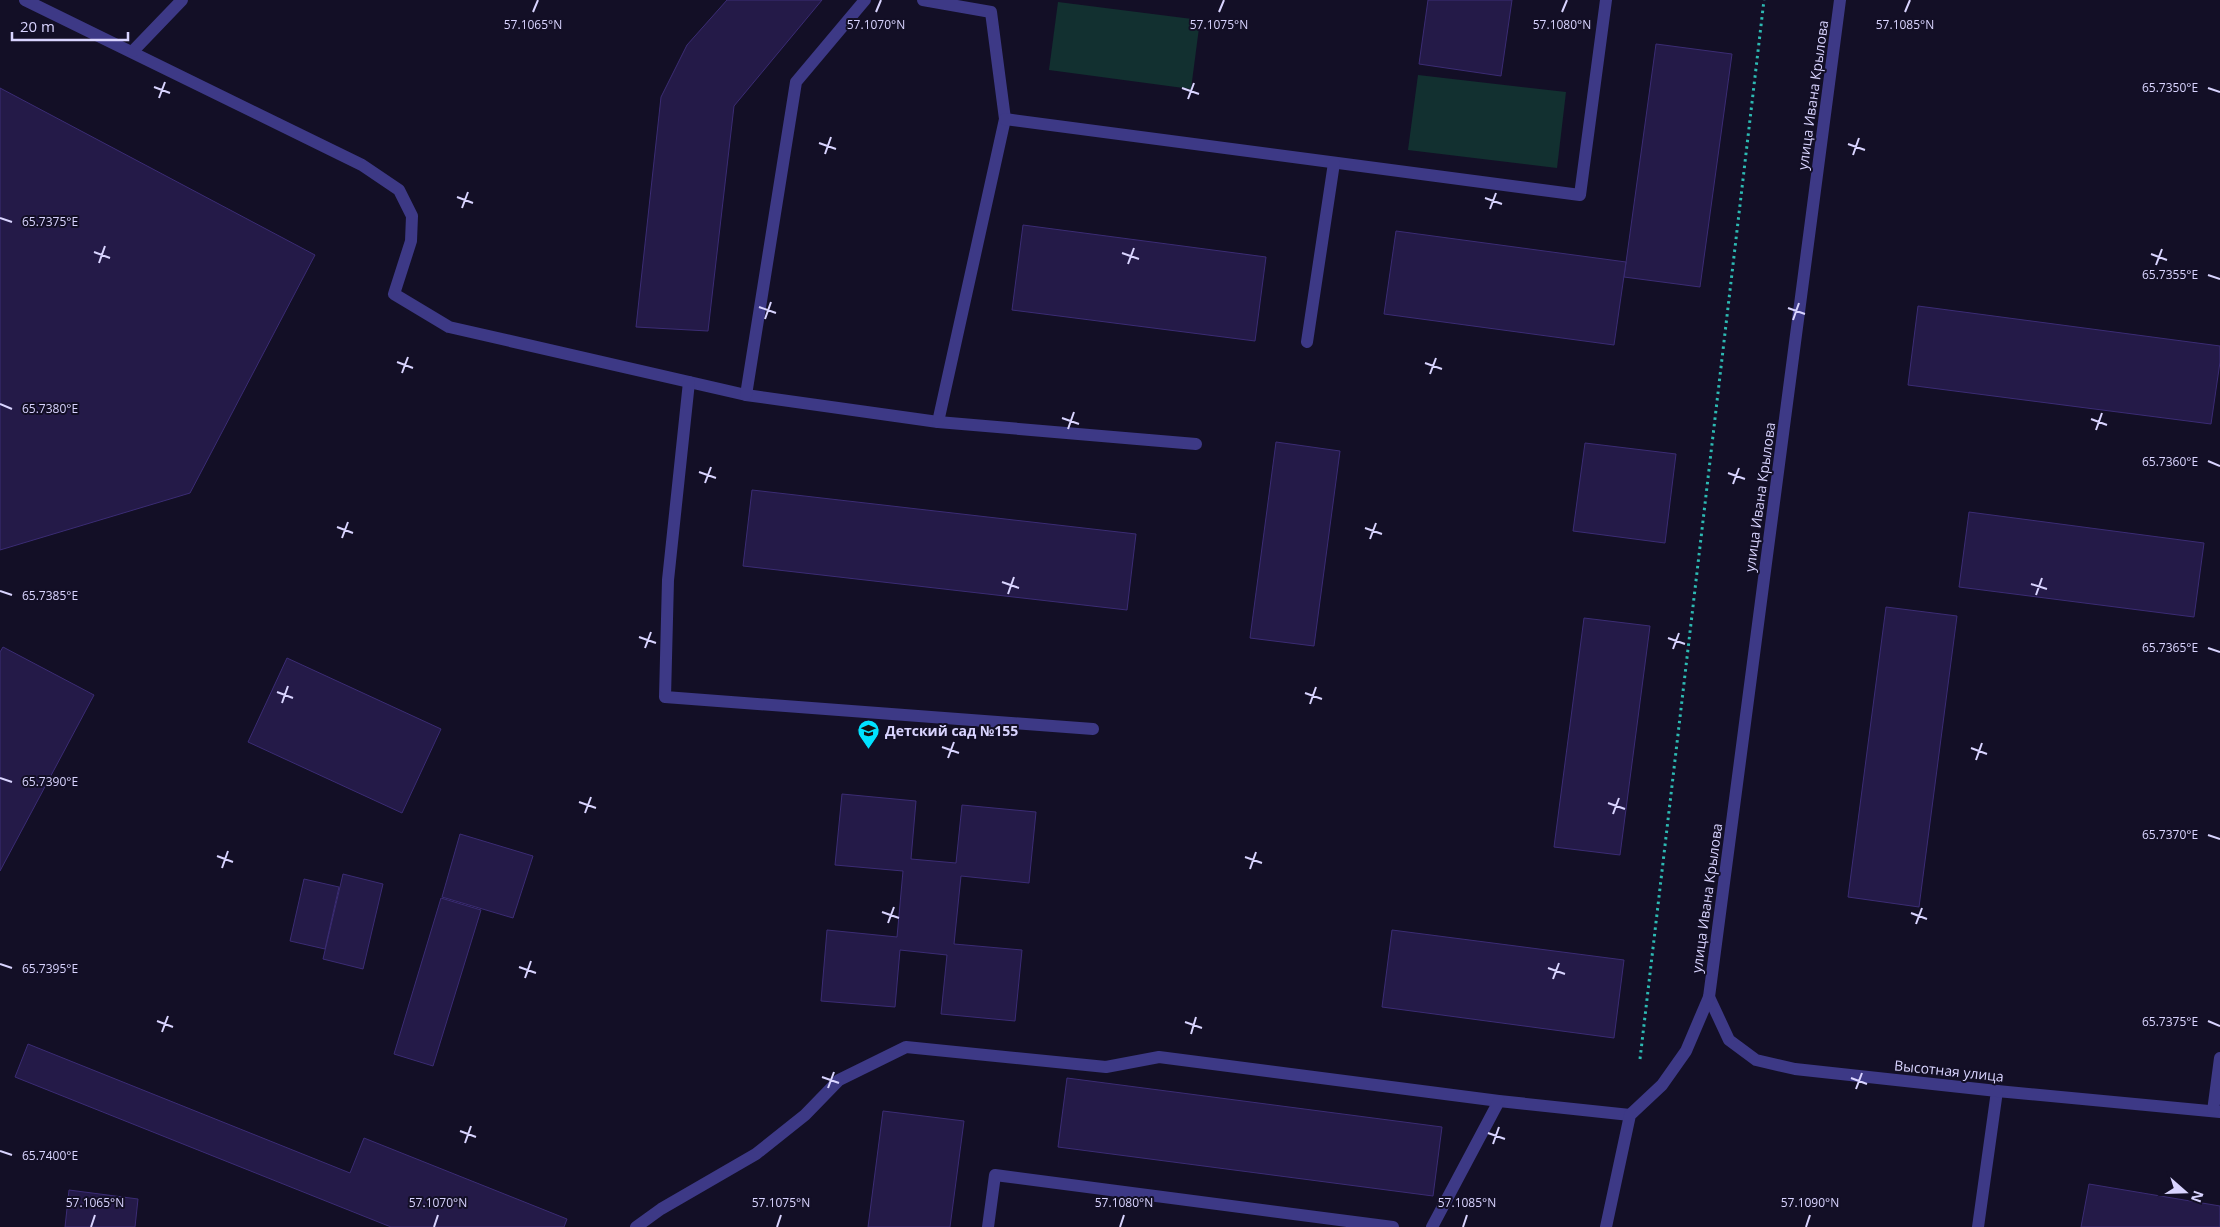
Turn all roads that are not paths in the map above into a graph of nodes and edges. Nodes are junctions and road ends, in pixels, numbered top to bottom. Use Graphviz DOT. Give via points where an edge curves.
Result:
graph roads {
  1 [pos="25,0"];
  2 [pos="182,0"];
  3 [pos="865,0"];
  4 [pos="922,0"];
  5 [pos="1606,0"];
  6 [pos="1840,0"];
  7 [pos="133,51"];
  8 [pos="1006,119"];
  9 [pos="1334,162"];
  10 [pos="1307,342"];
  11 [pos="689,382"];
  12 [pos="746,395"];
  13 [pos="938,422"];
  14 [pos="1196,444"];
  15 [pos="1093,728"];
  16 [pos="1709,997"];
  17 [pos="2220,1058"];
  18 [pos="1997,1091"];
  19 [pos="1499,1101"];
  20 [pos="2216,1111"];
  21 [pos="1630,1115"];
  22 [pos="1299,1221"];
  23 [pos="636,1227"];
  24 [pos="988,1227"];
  25 [pos="1393,1227"];
  26 [pos="1432,1227"];
  27 [pos="1606,1227"];
  28 [pos="1978,1227"];
  1 -- 7 [label="street"];
  2 -- 7 [label="street"];
  3 -- 12 [label="street" via="796,82"];
  4 -- 8 [label="street" via="992,12"];
  5 -- 9 [label="street" via="1580,195"];
  6 -- 16 [label="street, улица Ивана Крылова"];
  7 -- 11 [label="street" via="362,165 399,190 412,216 411,241 394,294 449,327"];
  8 -- 9 [label="street"];
  8 -- 13 [label="street"];
  9 -- 10 [label="street"];
  11 -- 12 [label="street"];
  11 -- 15 [label="street" via="668,580 665,697"];
  12 -- 13 [label="street"];
  13 -- 14 [label="street"];
  16 -- 18 [label="street, Высотная улица" via="1729,1040 1756,1060 1795,1069"];
  16 -- 21 [label="street, улица Ивана Крылова" via="1686,1051 1662,1085"];
  17 -- 20 [label="street"];
  18 -- 20 [label="street, Высотная улица"];
  18 -- 28 [label="street"];
  19 -- 21 [label="street"];
  19 -- 23 [label="street" via="1159,1057 1106,1067 906,1047 840,1080 805,1115 756,1154"];
  19 -- 26 [label="street"];
  21 -- 27 [label="street"];
  22 -- 24 [label="street" via="995,1175"];
  22 -- 25 [label="street"];
}
